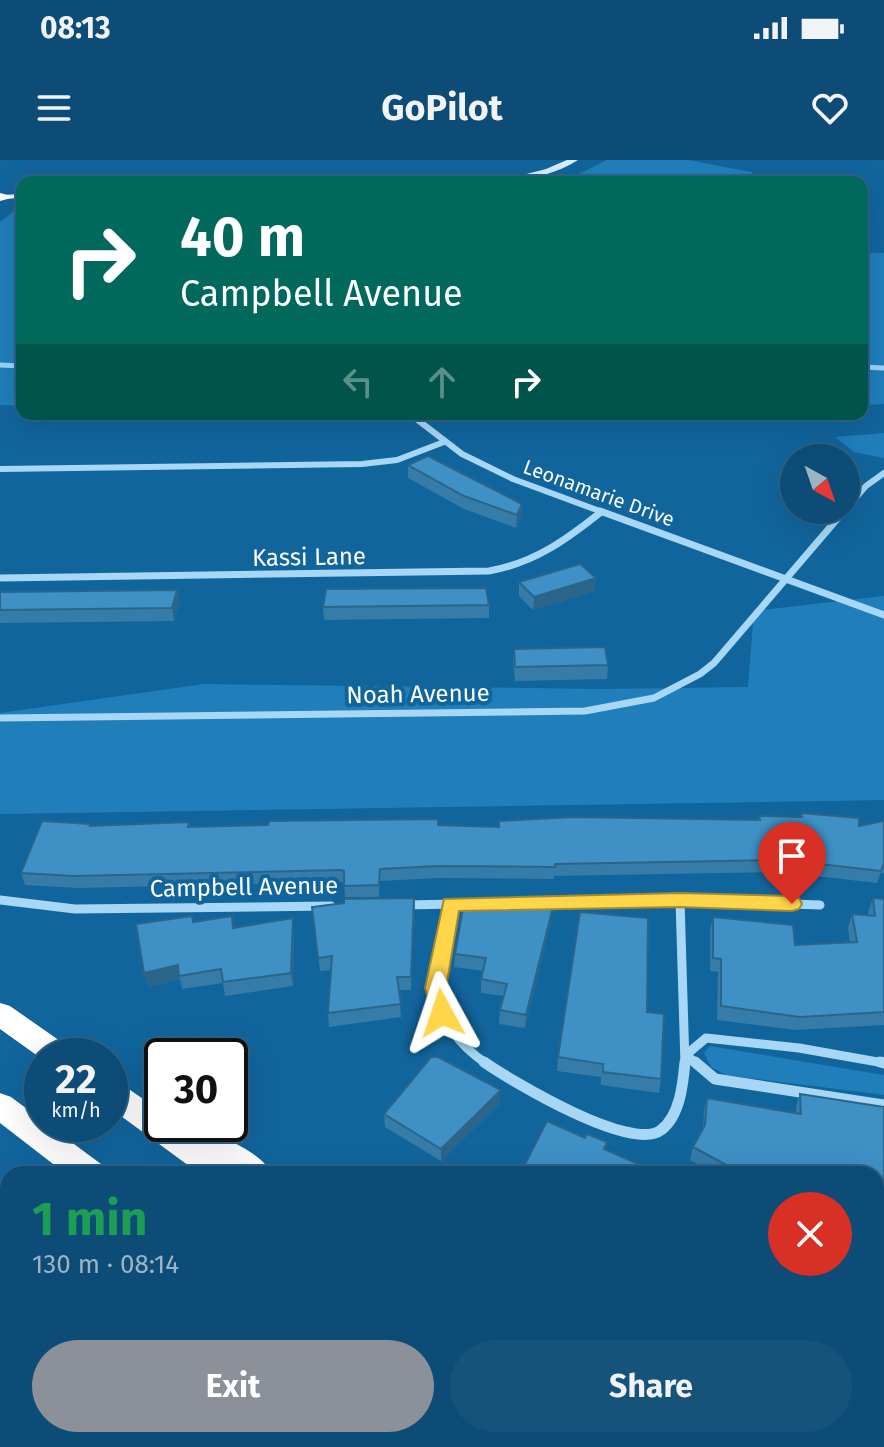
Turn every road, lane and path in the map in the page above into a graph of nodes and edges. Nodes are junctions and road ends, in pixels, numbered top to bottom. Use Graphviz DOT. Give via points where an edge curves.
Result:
graph roads {
  1 [pos="574,160"];
  2 [pos="526,176"];
  3 [pos="417,420"];
  4 [pos="444,442"];
  5 [pos="0,469"];
  6 [pos="884,473"];
  7 [pos="860,493"];
  8 [pos="601,512"];
  9 [pos="834,524"];
  10 [pos="0,578"];
  11 [pos="788,580"];
  12 [pos="884,615"];
  13 [pos="0,718"];
  14 [pos="0,900"];
  15 [pos="680,900"];
  16 [pos="451,904"];
  17 [pos="341,905"];
  18 [pos="388,905"];
  19 [pos="820,905"];
  20 [pos="0,1014"];
  21 [pos="35,1038"];
  22 [pos="686,1055"];
  23 [pos="884,1063"];
  24 [pos="128,1105"];
  25 [pos="884,1105"];
  26 [pos="0,1106"];
  27 [pos="204,1142"];
  28 [pos="79,1166"];
  29 [pos="214,1166"];
  30 [pos="243,1166"];
  1 -- 2 [label="street"];
  3 -- 4 [label="street, Leonamarie Drive"];
  4 -- 5 [label="street" via="397,460 369,464"];
  4 -- 8 [label="street, Leonamarie Drive" via="502,474"];
  6 -- 7 [label="street"];
  8 -- 10 [label="street, Kassi Lane" via="539,558 508,569"];
  8 -- 11 [label="street, Leonamarie Drive"];
  9 -- 11 [label="street"];
  11 -- 12 [label="street, Leonamarie Drive"];
  11 -- 13 [label="street, Noah Avenue" via="700,676 657,697 616,707 415,715"];
  14 -- 17 [label="street, Campbell Avenue" via="75,909"];
  15 -- 16 [label="street"];
  15 -- 19 [label="street"];
  15 -- 22 [label="street"];
  16 -- 18 [label="street"];
  16 -- 22 [label="street" via="438,1002 453,1033 491,1069 636,1137 659,1132 672,1119"];
  20 -- 21 [label="highway"];
  22 -- 23 [label="street" via="706,1038"];
  22 -- 25 [label="street" via="715,1079"];
  24 -- 29 [label="highway"];
  26 -- 28 [label="highway"];
  27 -- 30 [label="highway"];
}
